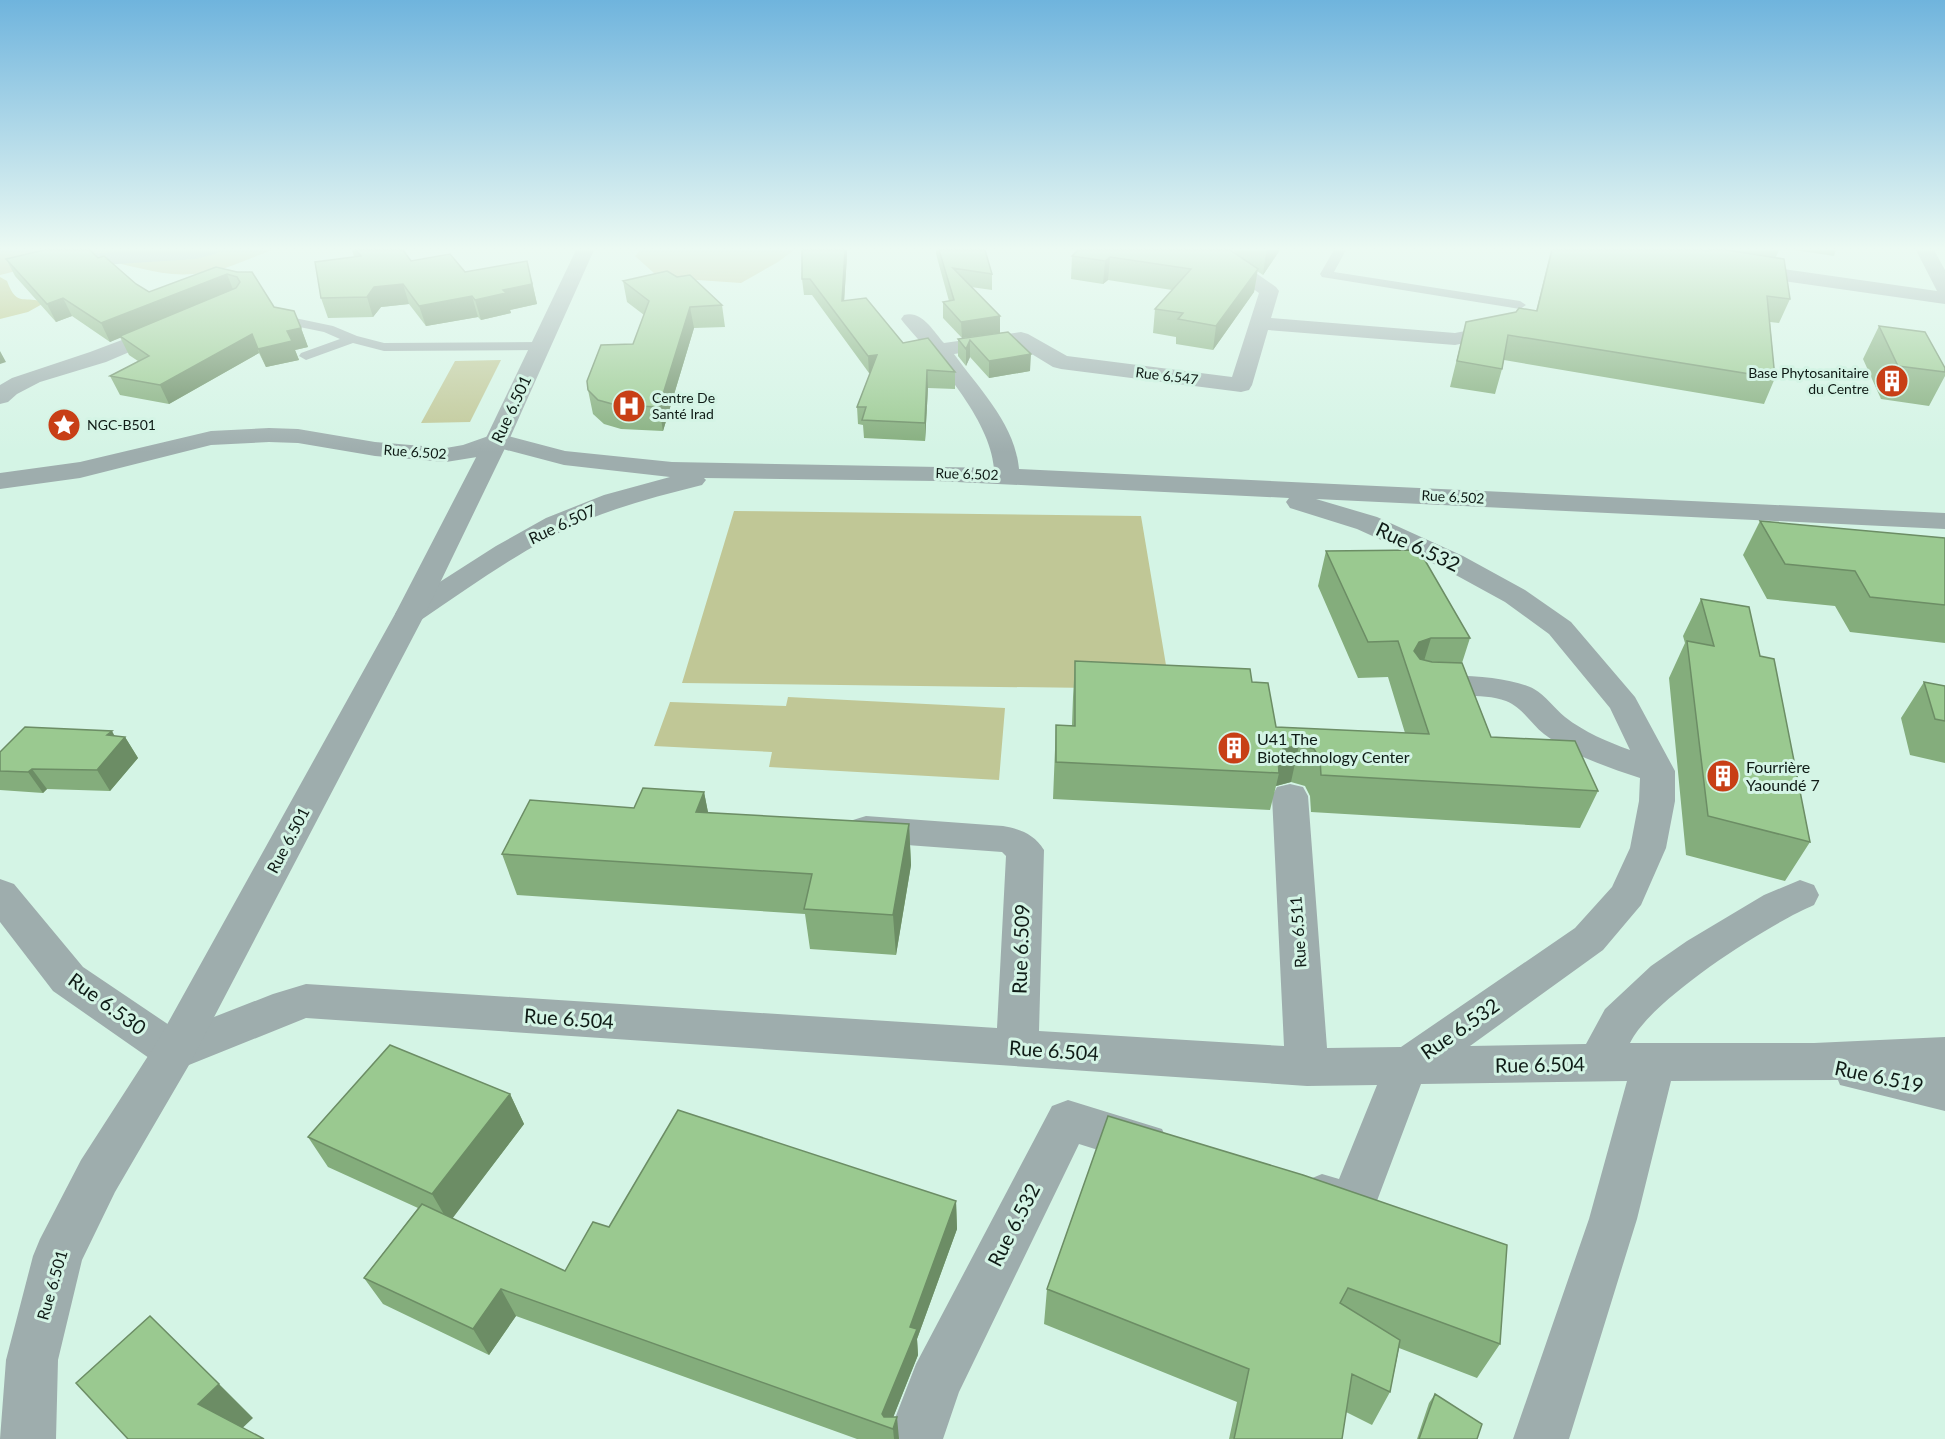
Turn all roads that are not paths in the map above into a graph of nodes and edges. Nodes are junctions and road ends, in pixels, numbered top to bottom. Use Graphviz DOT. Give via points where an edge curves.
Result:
graph roads {
  1 [pos="553,317"];
  2 [pos="1262,317"];
  3 [pos="911,319"];
  4 [pos="290,321"];
  5 [pos="182,322"];
  6 [pos="1260,323"];
  7 [pos="1501,330"];
  8 [pos="352,339"];
  9 [pos="540,345"];
  10 [pos="939,350"];
  11 [pos="306,356"];
  12 [pos="0,397"];
  13 [pos="497,440"];
  14 [pos="730,472"];
  15 [pos="1007,476"];
  16 [pos="0,481"];
  17 [pos="1246,487"];
  18 [pos="1945,521"];
  19 [pos="410,614"];
  20 [pos="1421,686"];
  21 [pos="1658,771"];
  22 [pos="1290,796"];
  23 [pos="839,826"];
  24 [pos="0,894"];
  25 [pos="1800,895"];
  26 [pos="1017,1048"];
  27 [pos="174,1052"];
  28 [pos="1945,1056"];
  29 [pos="1654,1062"];
  30 [pos="1814,1062"];
  31 [pos="1600,1063"];
  32 [pos="1406,1067"];
  33 [pos="1307,1068"];
  34 [pos="1945,1091"];
  35 [pos="1181,1155"];
  36 [pos="1284,1186"];
  37 [pos="28,1439"];
  38 [pos="915,1439"];
  39 [pos="1541,1439"];
  1 -- 9 [label="street, Rue 6.501"];
  2 -- 6 [label="street, Rue 6.547"];
  3 -- 10 [label="street"];
  4 -- 8 [label="lane"];
  5 -- 12 [label="street" via="97,358 20,383"];
  6 -- 7 [label="street" via="1455,339"];
  6 -- 10 [label="street, Rue 6.547" via="1241,385 1061,362 1021,338"];
  8 -- 9 [label="lane" via="399,348"];
  8 -- 11 [label="lane"];
  9 -- 13 [label="street, Rue 6.501"];
  10 -- 15 [label="street" via="999,432"];
  13 -- 14 [label="street, Rue 6.502" via="536,452 606,464"];
  13 -- 16 [label="street, Rue 6.502" via="468,452 446,455 298,436 211,438 80,470"];
  13 -- 19 [label="street, Rue 6.501"];
  14 -- 15 [label="street, Rue 6.502"];
  14 -- 19 [label="street, Rue 6.507" via="689,480 567,519 486,564"];
  15 -- 17 [label="street, Rue 6.502"];
  17 -- 18 [label="street, Rue 6.502"];
  17 -- 21 [label="street, Rue 6.532" via="1367,523 1453,561 1515,596 1560,628 1624,704"];
  19 -- 27 [label="street, Rue 6.501"];
  20 -- 21 [label="street" via="1515,693 1590,748"];
  21 -- 32 [label="street, Rue 6.532" via="1648,848 1627,895 1589,939"];
  22 -- 33 [label="street, Rue 6.511"];
  23 -- 26 [label="street, Rue 6.509" via="1003,839 1025,850"];
  24 -- 27 [label="street, Rue 6.530" via="68,979"];
  25 -- 31 [label="street" via="1780,903 1708,948 1641,999 1618,1024"];
  26 -- 27 [label="street, Rue 6.504" via="306,1001"];
  26 -- 33 [label="street, Rue 6.504"];
  27 -- 37 [label="street, Rue 6.501" via="98,1176 58,1256 32,1360"];
  28 -- 30 [label="street, Rue 6.504"];
  29 -- 30 [label="street, Rue 6.504"];
  29 -- 31 [label="street, Rue 6.504"];
  29 -- 39 [label="street" via="1613,1219"];
  30 -- 34 [label="street, Rue 6.519"];
  31 -- 32 [label="street, Rue 6.504"];
  32 -- 33 [label="street, Rue 6.504"];
  32 -- 36 [label="street, Rue 6.532" via="1352,1206"];
  35 -- 38 [label="street, Rue 6.532" via="1068,1120 935,1383"];
}
